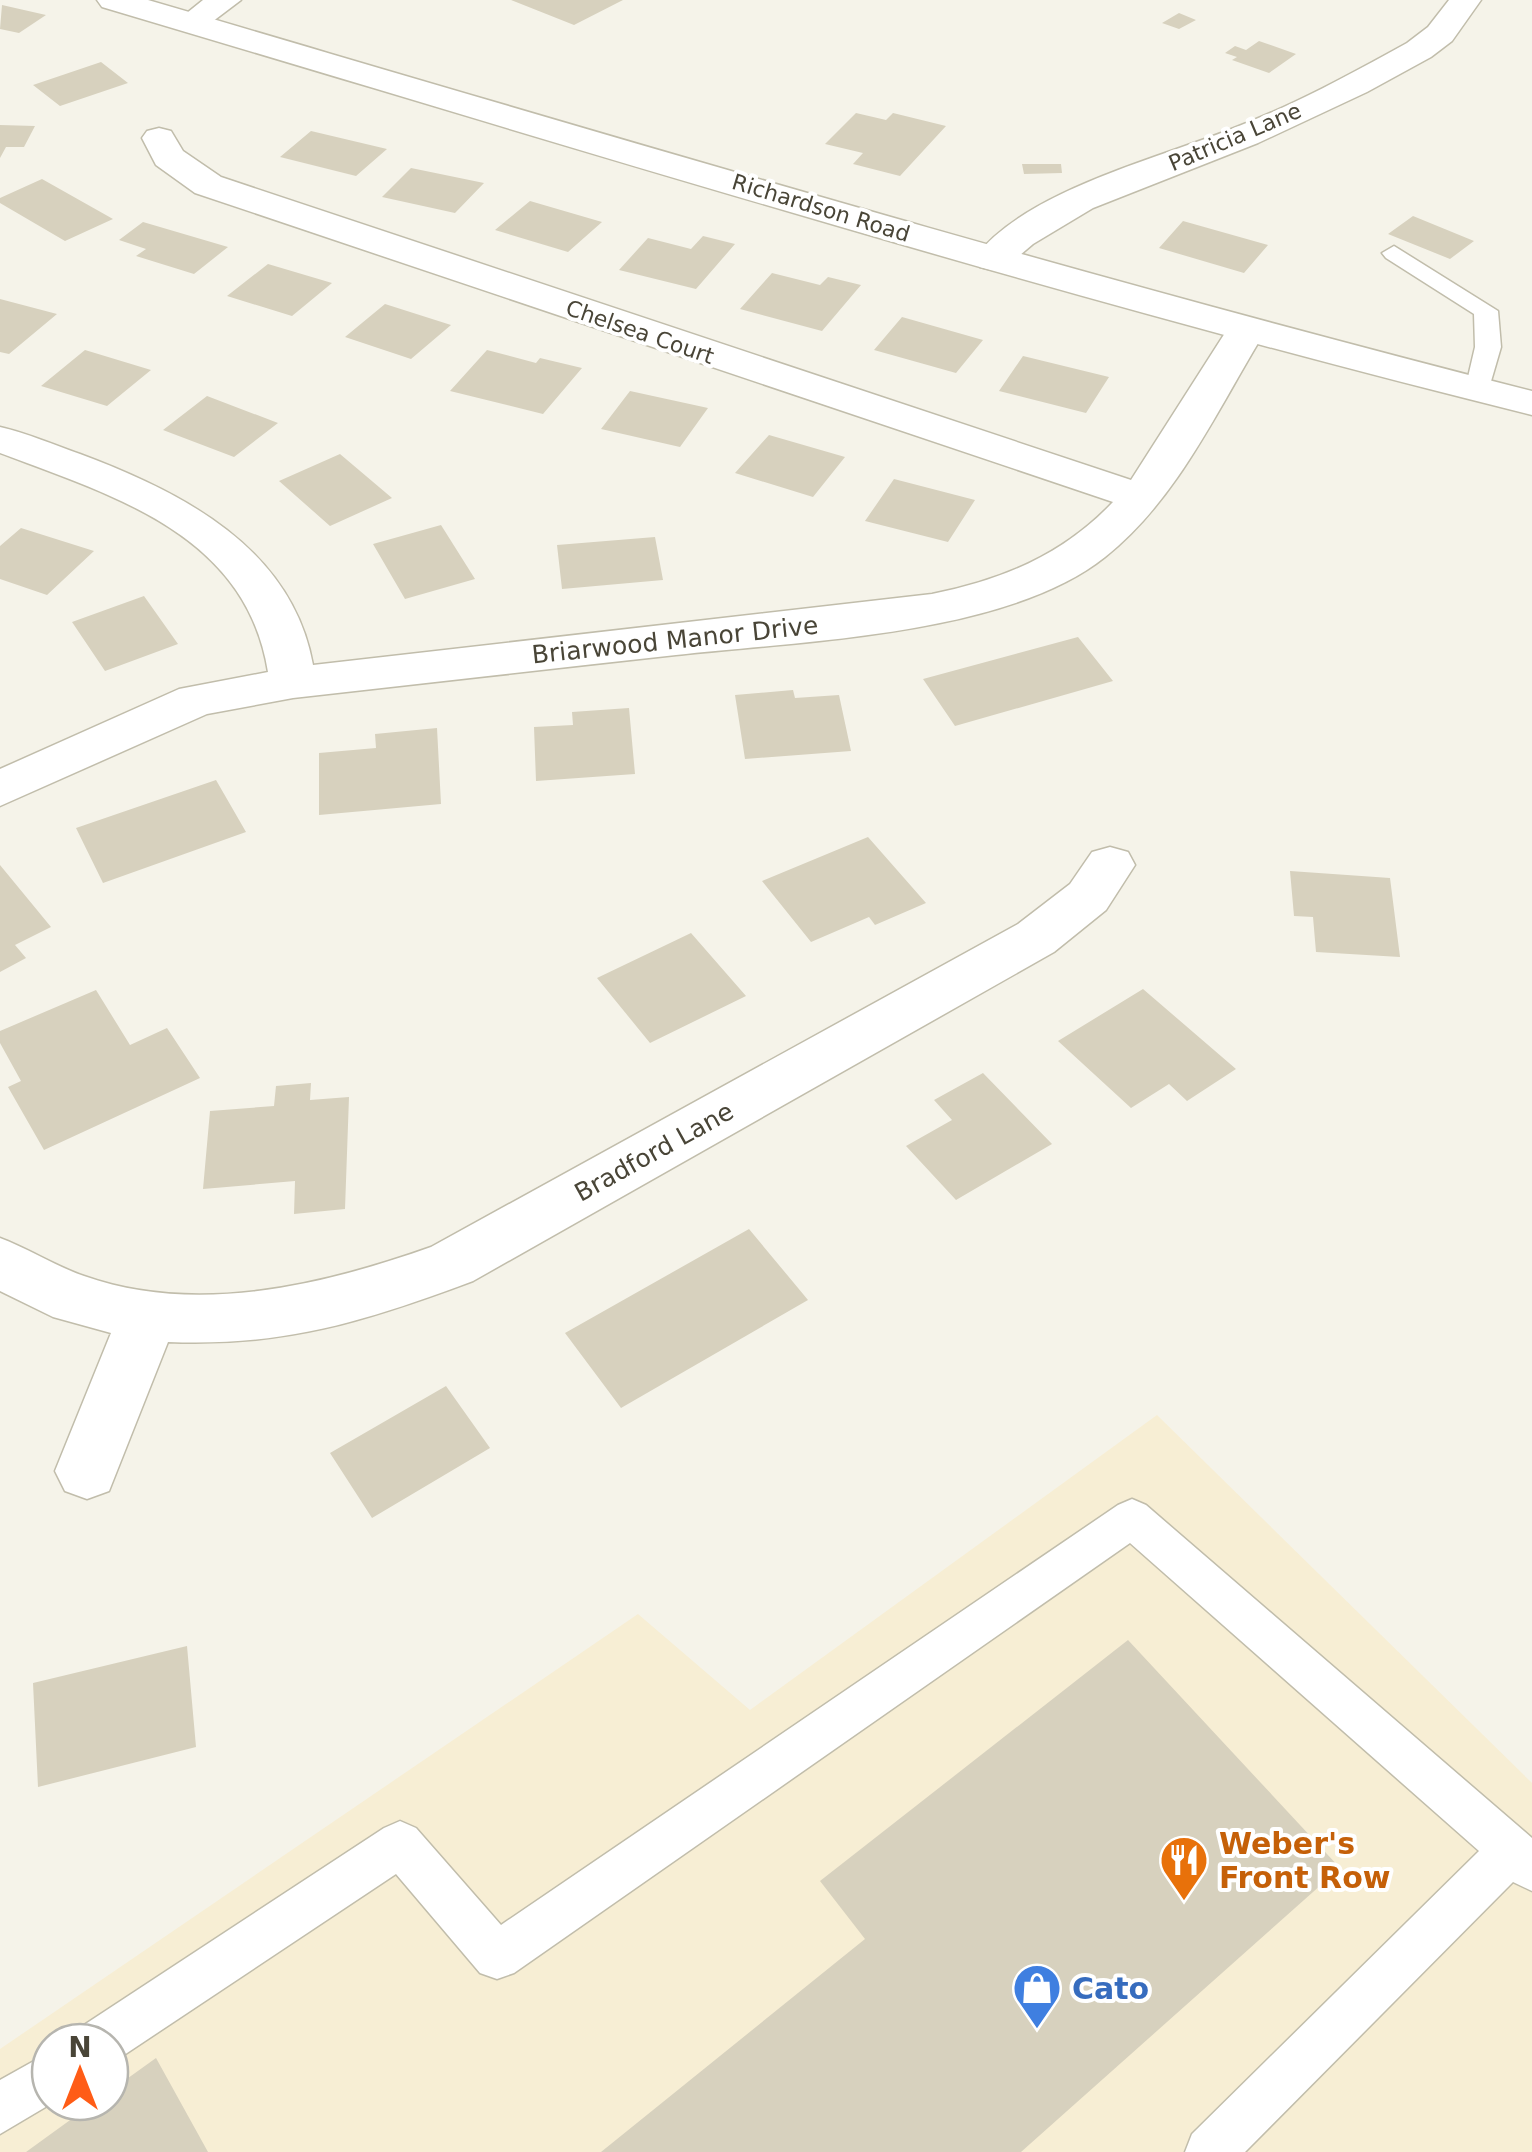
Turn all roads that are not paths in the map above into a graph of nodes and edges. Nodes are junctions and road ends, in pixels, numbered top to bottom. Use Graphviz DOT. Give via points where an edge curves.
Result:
graph roads {
  1 [pos="113,0"];
  2 [pos="225,0"];
  3 [pos="1465,0"];
  4 [pos="193,21"];
  5 [pos="159,138"];
  6 [pos="1394,253"];
  7 [pos="993,259"];
  8 [pos="1246,330"];
  9 [pos="1478,390"];
  10 [pos="1532,403"];
  11 [pos="0,439"];
  12 [pos="1140,497"];
  13 [pos="293,683"];
  14 [pos="0,789"];
  15 [pos="1110,865"];
  16 [pos="0,1263"];
  17 [pos="148,1316"];
  18 [pos="87,1471"];
  19 [pos="1522,1859"];
  20 [pos="130,2023"];
  21 [pos="30,2089"];
  22 [pos="0,2109"];
  23 [pos="1210,2152"];
  1 -- 4 [label="street, Richardson Road"];
  2 -- 4 [label="street"];
  3 -- 7 [label="street, Patricia Lane" via="1440,34 1418,50 1252,133 1040,221"];
  4 -- 7 [label="street, Richardson Road"];
  5 -- 12 [label="street, Chelsea Court" via="169,157 208,185"];
  6 -- 9 [label="lane" via="1486,312 1488,348"];
  7 -- 8 [label="street, Richardson Road"];
  8 -- 9 [label="street, Richardson Road"];
  8 -- 12 [label="street, Briarwood Manor Drive"];
  9 -- 10 [label="street, Richardson Road"];
  11 -- 13 [label="street" via="152,498 235,554 281,626"];
  12 -- 13 [label="street, Briarwood Manor Drive" via="1071,560 1014,588 948,608"];
  13 -- 14 [label="street, Briarwood Manor Drive" via="196,700"];
  15 -- 17 [label="street, Bradford Lane" via="1088,897 1036,938 452,1264 308,1309 227,1319"];
  16 -- 17 [label="street, Bradford Lane" via="74,1298"];
  17 -- 18 [label="street"];
  19 -- 20 [label="lane" via="1132,1518 497,1956 400,1844"];
  19 -- 23 [label="lane"];
  21 -- 22 [label="lane"];
}
